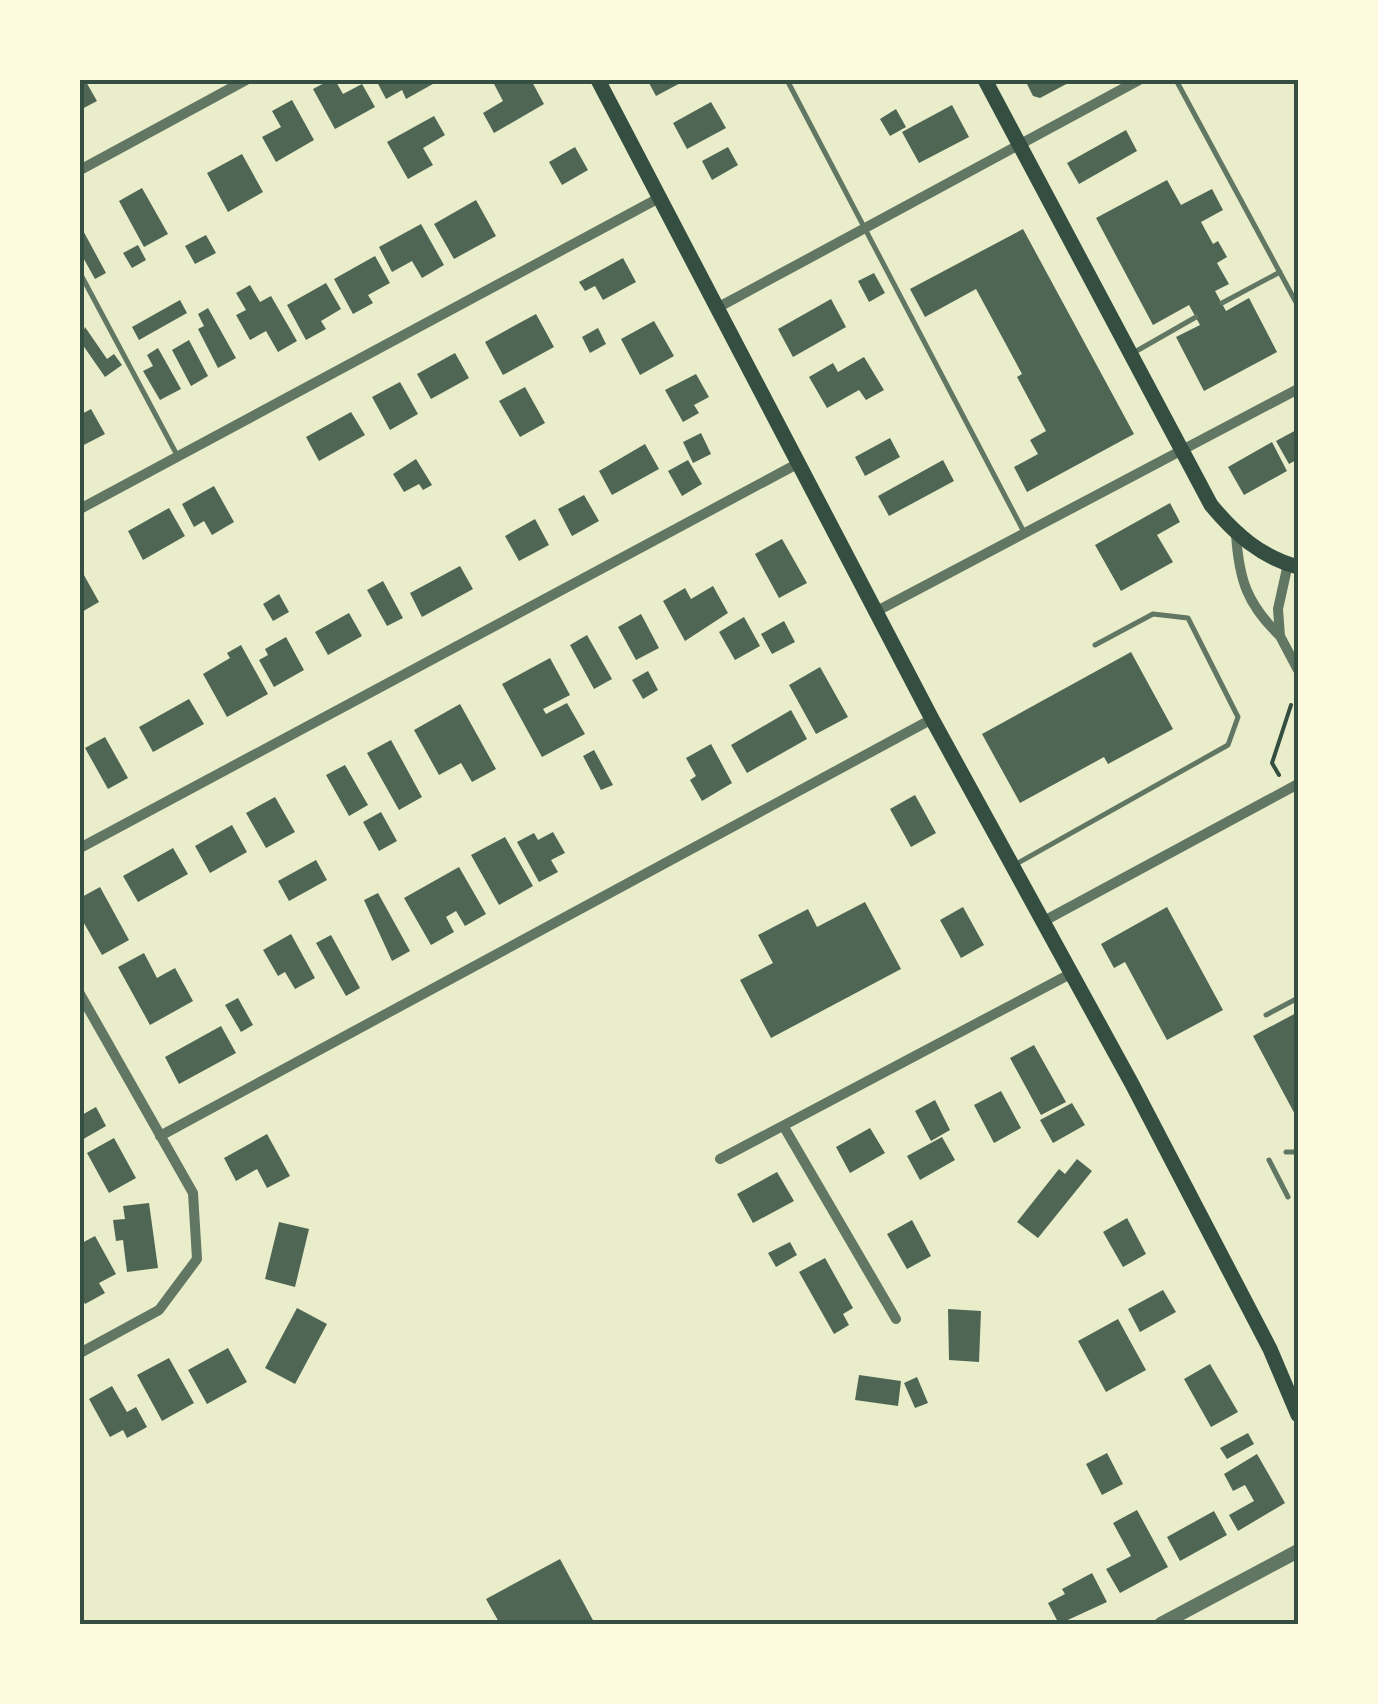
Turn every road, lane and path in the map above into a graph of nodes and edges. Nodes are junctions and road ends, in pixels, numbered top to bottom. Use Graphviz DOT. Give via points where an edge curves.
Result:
graph roads {
  1 [pos="246,80"];
  2 [pos="598,80"];
  3 [pos="787,80"];
  4 [pos="985,80"];
  5 [pos="1139,80"];
  6 [pos="1176,80"];
  7 [pos="1018,144"];
  8 [pos="80,170"];
  9 [pos="659,198"];
  10 [pos="864,228"];
  11 [pos="1280,272"];
  12 [pos="80,273"];
  13 [pos="1222,303"];
  14 [pos="1298,306"];
  15 [pos="717,308"];
  16 [pos="1196,317"];
  17 [pos="1129,356"];
  18 [pos="1298,389"];
  19 [pos="1180,453"];
  20 [pos="177,455"];
  21 [pos="798,464"];
  22 [pos="80,509"];
  23 [pos="1025,534"];
  24 [pos="1236,534"];
  25 [pos="1293,566"];
  26 [pos="876,611"];
  27 [pos="1280,636"];
  28 [pos="1096,645"];
  29 [pos="1298,670"];
  30 [pos="1291,705"];
  31 [pos="932,718"];
  32 [pos="1279,774"];
  33 [pos="1298,784"];
  34 [pos="80,848"];
  35 [pos="1013,865"];
  36 [pos="1044,921"];
  37 [pos="1072,973"];
  38 [pos="80,994"];
  39 [pos="1298,998"];
  40 [pos="1266,1015"];
  41 [pos="784,1127"];
  42 [pos="160,1136"];
  43 [pos="1286,1152"];
  44 [pos="1298,1152"];
  45 [pos="720,1159"];
  46 [pos="1269,1160"];
  47 [pos="1288,1197"];
  48 [pos="896,1319"];
  49 [pos="80,1353"];
  50 [pos="1298,1416"];
  51 [pos="1298,1550"];
  52 [pos="1161,1624"];
  1 -- 8 [label="street"];
  2 -- 9 [label="main road"];
  3 -- 10 [label="lane"];
  4 -- 7 [label="main road"];
  5 -- 7 [label="street"];
  6 -- 11 [label="lane"];
  7 -- 10 [label="street"];
  7 -- 17 [label="main road"];
  9 -- 15 [label="main road"];
  9 -- 20 [label="street"];
  10 -- 15 [label="street"];
  10 -- 23 [label="lane"];
  11 -- 13 [label="lane"];
  11 -- 14 [label="lane"];
  12 -- 20 [label="lane"];
  15 -- 21 [label="main road"];
  16 -- 17 [label="lane"];
  17 -- 19 [label="main road"];
  18 -- 19 [label="street"];
  19 -- 23 [label="street"];
  19 -- 24 [label="main road" via="1210,506"];
  20 -- 22 [label="street"];
  21 -- 26 [label="main road"];
  21 -- 34 [label="street"];
  23 -- 26 [label="street"];
  24 -- 25 [label="main road"];
  24 -- 27 [label="street" via="1238,575 1260,616"];
  25 -- 27 [label="street" via="1279,598"];
  26 -- 31 [label="main road"];
  27 -- 29 [label="street"];
  28 -- 35 [label="lane" via="1154,614 1188,618 1238,717 1228,745"];
  30 -- 32 [label="path" via="1272,763"];
  31 -- 35 [label="main road"];
  31 -- 42 [label="street"];
  33 -- 36 [label="street"];
  35 -- 36 [label="main road"];
  36 -- 37 [label="main road"];
  37 -- 41 [label="street"];
  37 -- 50 [label="main road" via="1270,1350"];
  38 -- 42 [label="street"];
  39 -- 40 [label="lane"];
  41 -- 45 [label="street"];
  41 -- 48 [label="street"];
  42 -- 49 [label="street" via="193,1193 197,1259 159,1310"];
  43 -- 44 [label="lane"];
  46 -- 47 [label="lane"];
  51 -- 52 [label="street"];
}
